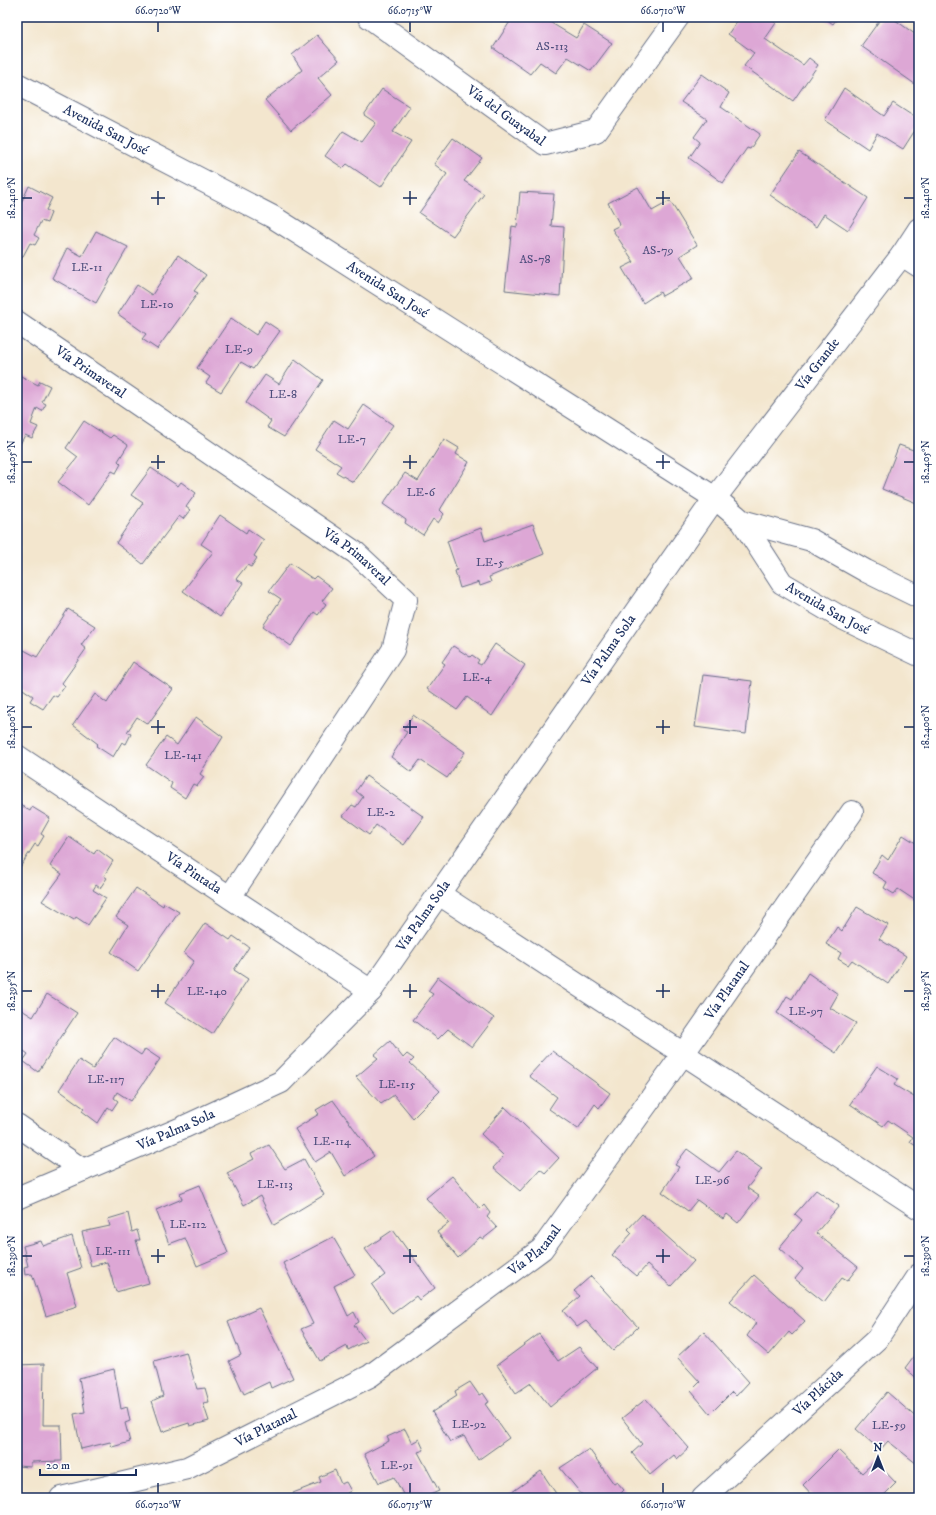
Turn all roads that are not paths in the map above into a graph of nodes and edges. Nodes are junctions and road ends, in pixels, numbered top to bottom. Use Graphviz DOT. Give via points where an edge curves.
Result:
graph roads {
  1 [pos="368,17"];
  2 [pos="678,17"];
  3 [pos="17,84"];
  4 [pos="919,229"];
  5 [pos="910,260"];
  6 [pos="17,322"];
  7 [pos="714,498"];
  8 [pos="742,520"];
  9 [pos="919,598"];
  10 [pos="919,655"];
  11 [pos="17,756"];
  12 [pos="852,812"];
  13 [pos="439,894"];
  14 [pos="230,897"];
  15 [pos="371,991"];
  16 [pos="683,1054"];
  17 [pos="17,1125"];
  18 [pos="83,1170"];
  19 [pos="17,1198"];
  20 [pos="919,1208"];
  21 [pos="919,1275"];
  22 [pos="60,1498"];
  23 [pos="703,1498"];
  1 -- 2 [label="street, Vía del Guayabal" via="545,144 596,131"];
  3 -- 7 [label="street, Avenida San José" via="273,217"];
  4 -- 5 [label="street, Vía Grande"];
  5 -- 7 [label="street, Vía Grande"];
  6 -- 14 [label="street, Vía Primaveral" via="356,553 406,600 393,650"];
  7 -- 8 [label="street, Avenida San José"];
  7 -- 13 [label="street, Vía Palma Sola"];
  8 -- 9 [label="street, Avenida San José" via="811,540"];
  8 -- 10 [label="street, Avenida San José" via="782,583 840,617"];
  11 -- 14 [label="street, Vía Pintada"];
  12 -- 16 [label="street, Vía Platanal"];
  13 -- 15 [label="street, Vía Palma Sola"];
  13 -- 16 [label="street"];
  14 -- 15 [label="street, Vía Pintada"];
  15 -- 18 [label="street, Vía Palma Sola" via="281,1082"];
  16 -- 20 [label="street"];
  16 -- 22 [label="street, Vía Platanal" via="542,1249 370,1376 187,1468"];
  17 -- 18 [label="street"];
  18 -- 19 [label="street, Vía Palma Sola"];
  21 -- 23 [label="street, Vía Plácida" via="877,1339"];
}
